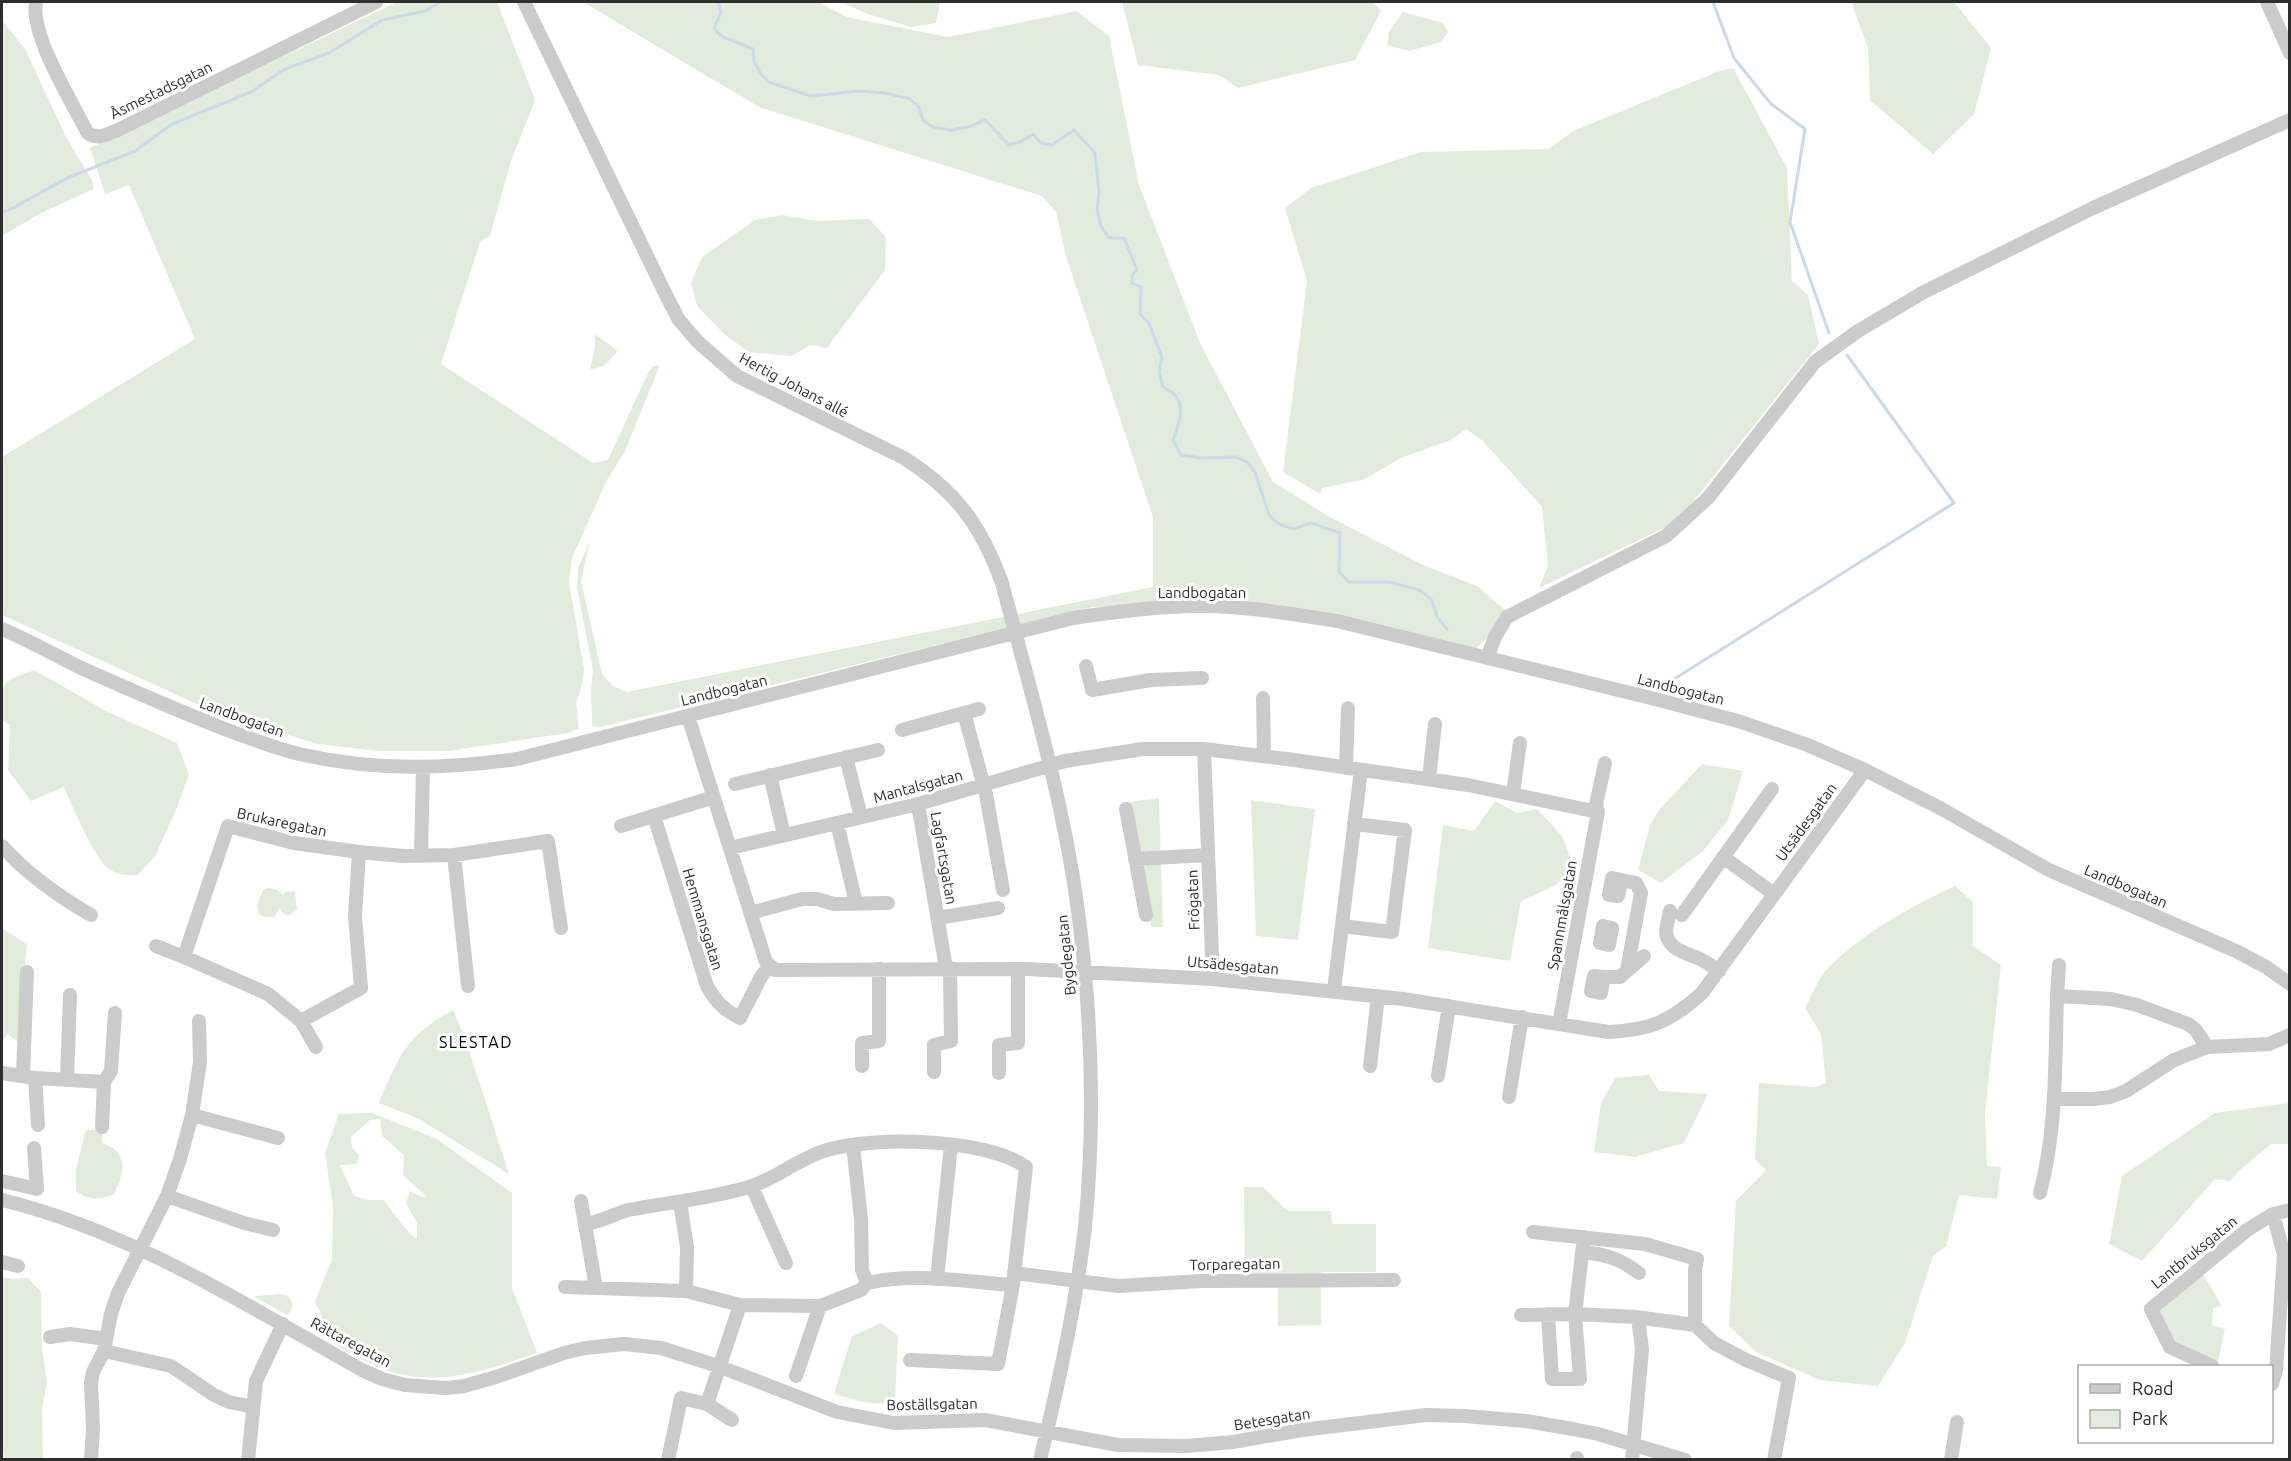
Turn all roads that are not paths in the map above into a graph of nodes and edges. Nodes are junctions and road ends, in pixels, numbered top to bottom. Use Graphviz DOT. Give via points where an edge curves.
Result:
graph roads {
  1 [pos="36,2"];
  2 [pos="376,2"];
  3 [pos="524,2"];
  4 [pos="2267,2"];
  5 [pos="2289,53"];
  6 [pos="2289,120"];
  7 [pos="2,628"];
  8 [pos="1015,633"];
  9 [pos="2,638"];
  10 [pos="1487,658"];
  11 [pos="78,666"];
  12 [pos="1086,666"];
  13 [pos="1202,678"];
  14 [pos="1263,698"];
  15 [pos="1348,708"];
  16 [pos="979,709"];
  17 [pos="964,713"];
  18 [pos="688,716"];
  19 [pos="1435,724"];
  20 [pos="902,729"];
  21 [pos="1521,743"];
  22 [pos="1204,749"];
  23 [pos="879,750"];
  24 [pos="1264,756"];
  25 [pos="846,757"];
  26 [pos="1605,763"];
  27 [pos="1049,766"];
  28 [pos="423,768"];
  29 [pos="1353,769"];
  30 [pos="1865,770"];
  31 [pos="770,775"];
  32 [pos="1429,779"];
  33 [pos="735,784"];
  34 [pos="984,785"];
  35 [pos="1772,789"];
  36 [pos="1513,793"];
  37 [pos="714,797"];
  38 [pos="918,804"];
  39 [pos="1126,809"];
  40 [pos="1598,812"];
  41 [pos="654,816"];
  42 [pos="861,817"];
  43 [pos="837,823"];
  44 [pos="1354,824"];
  45 [pos="621,826"];
  46 [pos="784,835"];
  47 [pos="2,846"];
  48 [pos="730,848"];
  49 [pos="359,852"];
  50 [pos="454,855"];
  51 [pos="1208,855"];
  52 [pos="421,856"];
  53 [pos="1723,857"];
  54 [pos="1136,859"];
  55 [pos="1622,880"];
  56 [pos="1004,890"];
  57 [pos="1774,894"];
  58 [pos="856,903"];
  59 [pos="888,903"];
  60 [pos="998,908"];
  61 [pos="750,913"];
  62 [pos="92,915"];
  63 [pos="1146,915"];
  64 [pos="938,918"];
  65 [pos="1342,926"];
  66 [pos="561,928"];
  67 [pos="1612,928"];
  68 [pos="1634,932"];
  69 [pos="156,946"];
  70 [pos="1644,956"];
  71 [pos="184,957"];
  72 [pos="2059,965"];
  73 [pos="769,967"];
  74 [pos="948,968"];
  75 [pos="879,969"];
  76 [pos="1018,969"];
  77 [pos="1628,970"];
  78 [pos="1085,971"];
  79 [pos="1719,971"];
  80 [pos="27,972"];
  81 [pos="1604,977"];
  82 [pos="1213,979"];
  83 [pos="2289,984"];
  84 [pos="468,986"];
  85 [pos="1334,990"];
  86 [pos="70,995"];
  87 [pos="1378,996"];
  88 [pos="2057,996"];
  89 [pos="1449,1006"];
  90 [pos="115,1013"];
  91 [pos="1522,1017"];
  92 [pos="199,1021"];
  93 [pos="301,1021"];
  94 [pos="1559,1024"];
  95 [pos="2289,1035"];
  96 [pos="316,1047"];
  97 [pos="2207,1047"];
  98 [pos="862,1066"];
  99 [pos="1370,1066"];
  100 [pos="934,1072"];
  101 [pos="999,1072"];
  102 [pos="2,1073"];
  103 [pos="29,1076"];
  104 [pos="1438,1076"];
  105 [pos="67,1078"];
  106 [pos="104,1082"];
  107 [pos="1509,1097"];
  108 [pos="2054,1099"];
  109 [pos="192,1115"];
  110 [pos="38,1125"];
  111 [pos="102,1127"];
  112 [pos="278,1138"];
  113 [pos="951,1144"];
  114 [pos="853,1145"];
  115 [pos="34,1148"];
  116 [pos="2,1181"];
  117 [pos="752,1186"];
  118 [pos="2040,1193"];
  119 [pos="167,1196"];
  120 [pos="2,1200"];
  121 [pos="581,1201"];
  122 [pos="680,1202"];
  123 [pos="2289,1210"];
  124 [pos="2273,1214"];
  125 [pos="585,1224"];
  126 [pos="273,1230"];
  127 [pos="1533,1232"];
  128 [pos="1584,1237"];
  129 [pos="141,1248"];
  130 [pos="1582,1252"];
  131 [pos="2,1262"];
  132 [pos="786,1263"];
  133 [pos="18,1266"];
  134 [pos="1640,1273"];
  135 [pos="937,1279"];
  136 [pos="1014,1279"];
  137 [pos="1394,1280"];
  138 [pos="1077,1281"];
  139 [pos="867,1283"];
  140 [pos="566,1287"];
  141 [pos="596,1288"];
  142 [pos="686,1291"];
  143 [pos="740,1305"];
  144 [pos="820,1306"];
  145 [pos="1548,1314"];
  146 [pos="1575,1314"];
  147 [pos="1521,1315"];
  148 [pos="283,1324"];
  149 [pos="1695,1325"];
  150 [pos="1639,1326"];
  151 [pos="51,1337"];
  152 [pos="105,1345"];
  153 [pos="910,1359"];
  154 [pos="545,1360"];
  155 [pos="2210,1365"];
  156 [pos="718,1366"];
  157 [pos="796,1376"];
  158 [pos="2273,1378"];
  159 [pos="707,1404"];
  160 [pos="253,1407"];
  161 [pos="732,1420"];
  162 [pos="1957,1422"];
  163 [pos="1047,1431"];
  164 [pos="1634,1444"];
  165 [pos="91,1460"];
  166 [pos="248,1460"];
  167 [pos="668,1460"];
  168 [pos="1040,1460"];
  169 [pos="1632,1460"];
  170 [pos="1685,1460"];
  171 [pos="1774,1460"];
  172 [pos="1951,1460"];
  1 -- 2 [label="street, Åsmestadsgatan" via="35,21 40,39 87,132 97,137"];
  3 -- 8 [label="street, Hertig Johans allé" via="679,320 737,376 904,458 945,488 964,507 992,556"];
  4 -- 5 [label="street"];
  6 -- 10 [label="street" via="2093,208 1924,292 1858,330 1815,362 1708,498 1666,536 1508,617"];
  7 -- 11 [label="street, Landbogatan"];
  8 -- 10 [label="street, Landbogatan" via="1073,618 1120,612 1201,606 1247,608 1337,621"];
  8 -- 18 [label="street, Landbogatan"];
  8 -- 27 [label="street, Bygdegatan"];
  9 -- 11 [label="street, Landbogatan"];
  10 -- 30 [label="street, Landbogatan" via="1738,721"];
  11 -- 28 [label="street, Landbogatan" via="266,745 343,762"];
  12 -- 13 [label="street" via="1092,690 1151,680"];
  14 -- 24 [label="street"];
  15 -- 29 [label="street"];
  16 -- 17 [label="street"];
  17 -- 20 [label="street"];
  17 -- 34 [label="street, Mantalsgatan"];
  18 -- 28 [label="street, Landbogatan" via="517,759"];
  18 -- 37 [label="street"];
  19 -- 32 [label="street"];
  21 -- 36 [label="street"];
  22 -- 24 [label="street"];
  22 -- 27 [label="street" via="1143,749"];
  22 -- 51 [label="street, Frögatan"];
  23 -- 25 [label="street"];
  24 -- 29 [label="street"];
  25 -- 31 [label="street"];
  25 -- 42 [label="street, Mantalsgatan"];
  26 -- 40 [label="street, Spannmålsgatan"];
  27 -- 34 [label="street, Mantalsgatan"];
  27 -- 78 [label="street, Bygdegatan" via="1072,875"];
  28 -- 52 [label="street"];
  29 -- 32 [label="street"];
  29 -- 44 [label="street"];
  30 -- 57 [label="street, Utsädesgatan"];
  30 -- 83 [label="street, Landbogatan" via="2049,870 2236,951"];
  31 -- 33 [label="street"];
  31 -- 46 [label="street"];
  32 -- 36 [label="street"];
  34 -- 38 [label="street, Mantalsgatan"];
  34 -- 56 [label="street, Mantalsgatan"];
  35 -- 53 [label="street"];
  36 -- 40 [label="street"];
  37 -- 41 [label="street"];
  37 -- 48 [label="street"];
  38 -- 42 [label="street, Mantalsgatan"];
  38 -- 64 [label="street, Lagfartsgatan"];
  39 -- 54 [label="street"];
  40 -- 94 [label="street, Spannmålsgatan"];
  41 -- 45 [label="street"];
  41 -- 73 [label="street, Hemmansgatan" via="707,987 716,1001 744,1020"];
  42 -- 43 [label="street, Mantalsgatan"];
  43 -- 46 [label="street, Mantalsgatan"];
  43 -- 58 [label="street"];
  44 -- 65 [label="street"];
  44 -- 65 [label="street" via="1405,830 1392,932"];
  46 -- 48 [label="street, Mantalsgatan"];
  47 -- 62 [label="street" via="32,876"];
  48 -- 61 [label="street"];
  49 -- 52 [label="street, Brukaregatan"];
  49 -- 71 [label="street, Brukaregatan" via="294,843 228,826"];
  49 -- 93 [label="street" via="355,916 361,988"];
  50 -- 52 [label="street, Brukaregatan"];
  50 -- 66 [label="street, Brukaregatan" via="552,840"];
  50 -- 84 [label="street"];
  51 -- 54 [label="street, Frögatan"];
  51 -- 82 [label="street, Frögatan"];
  53 -- 57 [label="street"];
  53 -- 79 [label="street" via="1666,930 1672,945"];
  54 -- 63 [label="street"];
  55 -- 68 [label="street" via="1640,888"];
  57 -- 79 [label="street, Utsädesgatan"];
  58 -- 59 [label="street"];
  58 -- 61 [label="street" via="802,899"];
  60 -- 64 [label="street, Lagfartsgatan"];
  61 -- 73 [label="street"];
  64 -- 74 [label="street, Lagfartsgatan"];
  65 -- 85 [label="street"];
  67 -- 68 [label="street"];
  68 -- 77 [label="street"];
  69 -- 71 [label="street"];
  70 -- 77 [label="street"];
  71 -- 93 [label="street" via="268,993"];
  72 -- 88 [label="street"];
  73 -- 75 [label="street"];
  74 -- 75 [label="street"];
  74 -- 76 [label="street"];
  74 -- 100 [label="street" via="951,1041 934,1045"];
  75 -- 98 [label="street" via="879,1041 862,1043"];
  76 -- 78 [label="street"];
  76 -- 101 [label="street" via="1018,1043 999,1044"];
  77 -- 81 [label="street" via="1620,977"];
  78 -- 82 [label="street, Utsädesgatan"];
  78 -- 138 [label="street, Bygdegatan" via="1091,1090 1085,1226"];
  79 -- 94 [label="street, Utsädesgatan" via="1702,993 1676,1015 1649,1026 1608,1032"];
  80 -- 103 [label="street"];
  82 -- 85 [label="street, Utsädesgatan"];
  85 -- 87 [label="street, Utsädesgatan"];
  86 -- 105 [label="street"];
  87 -- 89 [label="street, Utsädesgatan"];
  87 -- 99 [label="street"];
  88 -- 97 [label="street" via="2111,999 2137,1005 2188,1024"];
  88 -- 108 [label="street"];
  89 -- 91 [label="street, Utsädesgatan"];
  89 -- 104 [label="street"];
  90 -- 106 [label="street" via="111,1071"];
  91 -- 94 [label="street, Utsädesgatan"];
  91 -- 107 [label="street"];
  92 -- 109 [label="street" via="200,1062"];
  93 -- 96 [label="street"];
  95 -- 97 [label="street" via="2270,1044"];
  97 -- 108 [label="street" via="2174,1060 2110,1097"];
  102 -- 103 [label="street"];
  103 -- 105 [label="street"];
  103 -- 110 [label="street"];
  105 -- 106 [label="street"];
  106 -- 111 [label="street"];
  108 -- 118 [label="street"];
  109 -- 112 [label="street"];
  109 -- 119 [label="street"];
  113 -- 114 [label="street"];
  113 -- 135 [label="street"];
  113 -- 136 [label="street" via="979,1148 1018,1160 1026,1167"];
  114 -- 117 [label="street" via="827,1150"];
  114 -- 139 [label="street" via="862,1270"];
  115 -- 116 [label="street" via="37,1189"];
  117 -- 122 [label="street"];
  117 -- 132 [label="street"];
  119 -- 126 [label="street"];
  119 -- 129 [label="street"];
  120 -- 129 [label="street, Rättaregatan"];
  121 -- 125 [label="street"];
  122 -- 125 [label="street" via="625,1211"];
  122 -- 142 [label="street" via="687,1247"];
  123 -- 124 [label="street, Lantbruksgatan"];
  124 -- 155 [label="street, Lantbruksgatan" via="2247,1230 2151,1309 2169,1347"];
  124 -- 158 [label="street" via="2284,1255"];
  125 -- 141 [label="street"];
  127 -- 128 [label="street"];
  128 -- 130 [label="street"];
  128 -- 149 [label="street" via="1645,1244 1697,1259"];
  129 -- 148 [label="street, Rättaregatan"];
  129 -- 152 [label="street" via="118,1293"];
  130 -- 134 [label="street" via="1610,1255"];
  130 -- 146 [label="street"];
  131 -- 133 [label="street"];
  135 -- 136 [label="street"];
  135 -- 139 [label="street"];
  136 -- 138 [label="street"];
  136 -- 153 [label="street" via="998,1364"];
  137 -- 138 [label="street, Torparegatan" via="1118,1286"];
  138 -- 163 [label="street, Bygdegatan"];
  139 -- 144 [label="street" via="861,1290"];
  140 -- 141 [label="street"];
  141 -- 142 [label="street"];
  142 -- 143 [label="street"];
  143 -- 144 [label="street"];
  143 -- 156 [label="street"];
  144 -- 157 [label="street"];
  145 -- 146 [label="street"];
  145 -- 146 [label="street" via="1552,1379 1580,1379"];
  145 -- 147 [label="street"];
  146 -- 149 [label="street"];
  148 -- 154 [label="street, Rättaregatan" via="362,1370 405,1385 464,1386"];
  148 -- 160 [label="street" via="259,1372"];
  149 -- 171 [label="street" via="1714,1343 1789,1378"];
  150 -- 164 [label="street" via="1642,1349"];
  151 -- 152 [label="street" via="70,1335"];
  152 -- 160 [label="street" via="171,1366 214,1395"];
  152 -- 165 [label="street" via="91,1383"];
  154 -- 156 [label="street, Boställsgatan" via="585,1348 624,1344 661,1348"];
  156 -- 159 [label="street"];
  156 -- 163 [label="street, Boställsgatan" via="819,1406 858,1417 894,1423 985,1420"];
  159 -- 161 [label="street"];
  159 -- 167 [label="street" via="681,1398"];
  160 -- 166 [label="street"];
  162 -- 172 [label="street"];
  163 -- 164 [label="street, Betesgatan" via="1118,1445 1186,1446 1426,1415 1502,1419 1574,1429"];
  163 -- 168 [label="street, Bygdegatan"];
  164 -- 169 [label="street"];
  164 -- 170 [label="street, Betesgatan"];
}
